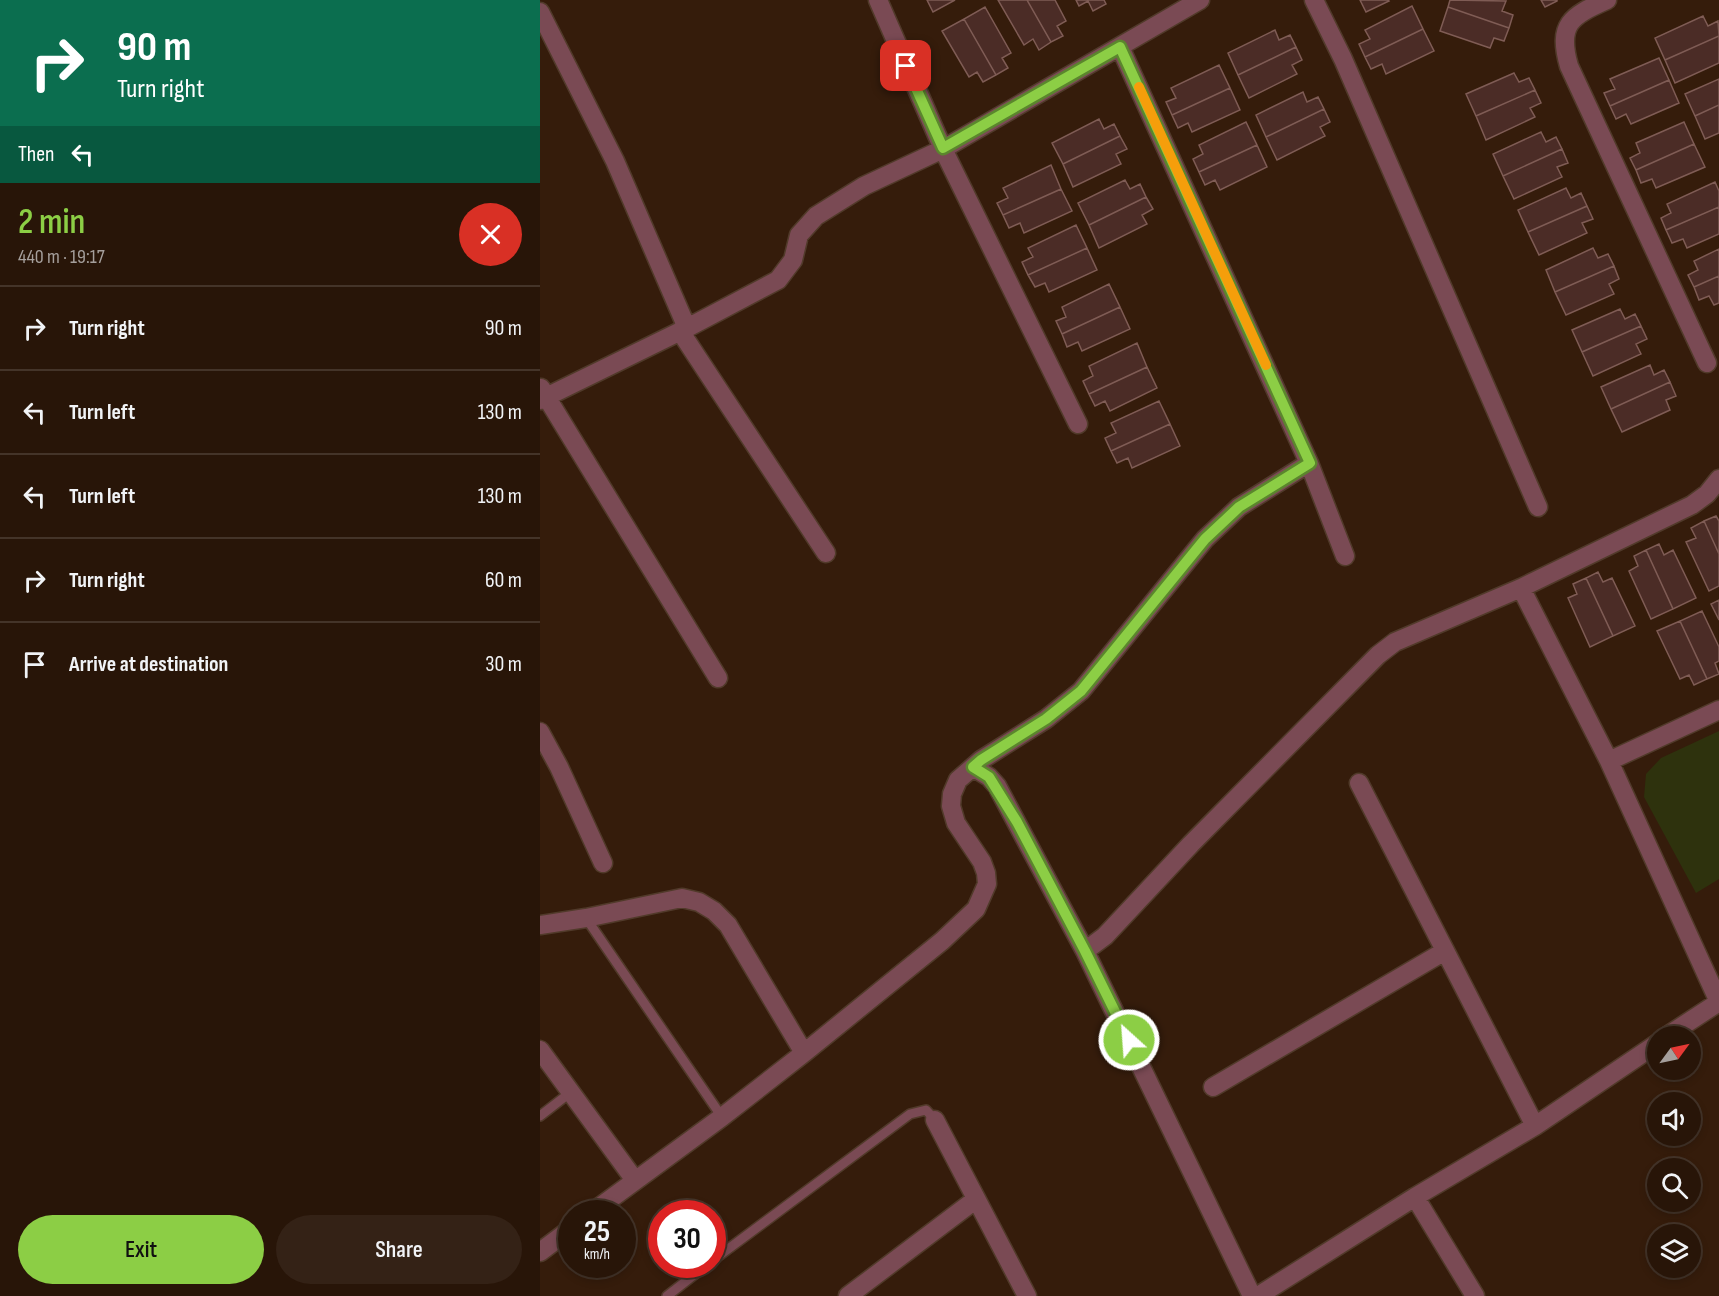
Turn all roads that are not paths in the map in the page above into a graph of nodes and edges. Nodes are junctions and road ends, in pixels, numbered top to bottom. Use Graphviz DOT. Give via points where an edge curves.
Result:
graph roads {
  1 [pos="878,0"];
  2 [pos="1200,0"];
  3 [pos="1314,0"];
  4 [pos="1607,0"];
  5 [pos="540,12"];
  6 [pos="1120,47"];
  7 [pos="943,148"];
  8 [pos="684,329"];
  9 [pos="1707,363"];
  10 [pos="542,395"];
  11 [pos="1078,424"];
  12 [pos="1310,463"];
  13 [pos="1719,479"];
  14 [pos="1538,507"];
  15 [pos="826,553"];
  16 [pos="1345,556"];
  17 [pos="1521,588"];
  18 [pos="718,678"];
  19 [pos="1719,710"];
  20 [pos="540,732"];
  21 [pos="1609,761"];
  22 [pos="973,767"];
  23 [pos="1359,783"];
  24 [pos="603,863"];
  25 [pos="586,918"];
  26 [pos="540,925"];
  27 [pos="1085,951"];
  28 [pos="1445,951"];
  29 [pos="1682,1026"];
  30 [pos="540,1050"];
  31 [pos="1647,1050"];
  32 [pos="804,1053"];
  33 [pos="1213,1087"];
  34 [pos="571,1092"];
  35 [pos="540,1116"];
  36 [pos="722,1117"];
  37 [pos="935,1120"];
  38 [pos="1535,1126"];
  39 [pos="634,1179"];
  40 [pos="1415,1197"];
  41 [pos="608,1200"];
  42 [pos="975,1200"];
  43 [pos="558,1238"];
  44 [pos="726,1251"];
  45 [pos="540,1252"];
  46 [pos="690,1278"];
  47 [pos="667,1296"];
  48 [pos="848,1296"];
  49 [pos="1027,1296"];
  50 [pos="1252,1296"];
  51 [pos="1258,1296"];
  52 [pos="1474,1296"];
  1 -- 7 [label="street"];
  2 -- 6 [label="street"];
  3 -- 14 [label="street"];
  4 -- 9 [label="street" via="1581,12 1565,33 1569,66"];
  5 -- 8 [label="street" via="615,161"];
  6 -- 7 [label="street"];
  6 -- 12 [label="street"];
  7 -- 8 [label="street" via="864,186 816,216 799,235 793,260 778,279"];
  7 -- 11 [label="street"];
  8 -- 10 [label="street"];
  8 -- 15 [label="street"];
  10 -- 18 [label="street"];
  12 -- 16 [label="street"];
  12 -- 22 [label="street" via="1225,519 1081,691"];
  13 -- 17 [label="street" via="1692,505"];
  17 -- 21 [label="street"];
  17 -- 27 [label="street" via="1417,631 1378,655 1105,936"];
  19 -- 21 [label="street"];
  20 -- 24 [label="street"];
  21 -- 29 [label="street" via="1719,1002"];
  22 -- 27 [label="street" via="997,786"];
  22 -- 32 [label="street" via="958,780 951,806 956,823 986,873 987,884 976,909"];
  23 -- 28 [label="street"];
  25 -- 26 [label="street"];
  25 -- 32 [label="street" via="682,898 714,911 729,925"];
  25 -- 36 [label="lane"];
  27 -- 50 [label="street"];
  28 -- 33 [label="street"];
  28 -- 38 [label="street"];
  30 -- 34 [label="street"];
  31 -- 38 [label="street"];
  32 -- 36 [label="street"];
  34 -- 35 [label="lane"];
  34 -- 39 [label="street"];
  36 -- 39 [label="street"];
  37 -- 42 [label="street"];
  37 -- 44 [label="lane" via="926,1110 910,1114"];
  38 -- 40 [label="street"];
  39 -- 41 [label="street"];
  40 -- 51 [label="street"];
  40 -- 52 [label="street"];
  42 -- 48 [label="street"];
  42 -- 49 [label="street"];
  43 -- 45 [label="street"];
  46 -- 47 [label="lane"];
}
